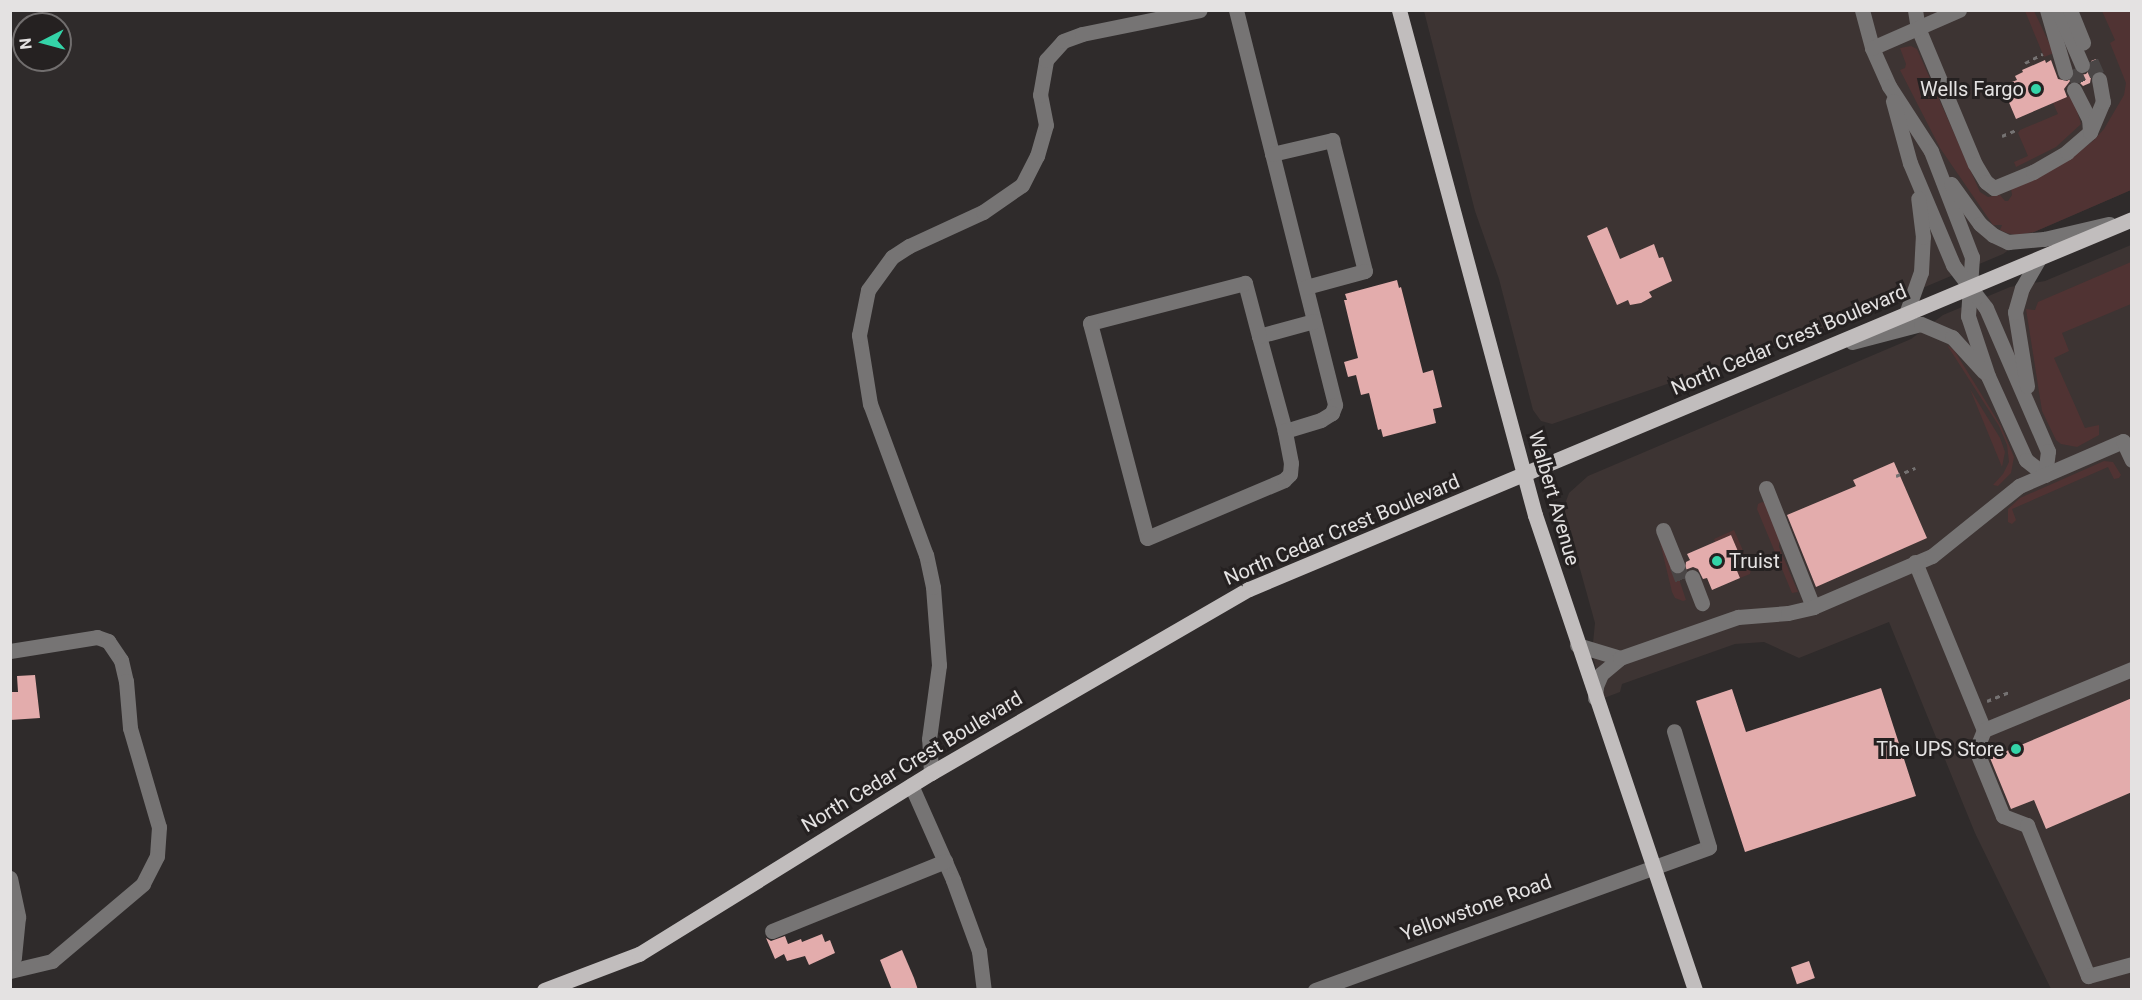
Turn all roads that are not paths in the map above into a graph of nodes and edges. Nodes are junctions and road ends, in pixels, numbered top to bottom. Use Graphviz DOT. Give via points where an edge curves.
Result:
graph roads {
  1 [pos="1200,10"];
  2 [pos="1236,10"];
  3 [pos="1862,10"];
  4 [pos="1915,10"];
  5 [pos="1959,10"];
  6 [pos="2047,10"];
  7 [pos="2058,10"];
  8 [pos="2070,10"];
  9 [pos="1397,14"];
  10 [pos="1918,28"];
  11 [pos="1872,48"];
  12 [pos="2078,67"];
  13 [pos="1889,86"];
  14 [pos="2089,126"];
  15 [pos="1931,151"];
  16 [pos="1272,154"];
  17 [pos="1910,163"];
  18 [pos="2131,219"];
  19 [pos="2039,258"];
  20 [pos="1306,287"];
  21 [pos="1970,287"];
  22 [pos="1907,311"];
  23 [pos="1314,321"];
  24 [pos="1259,336"];
  25 [pos="1826,348"];
  26 [pos="1988,376"];
  27 [pos="2031,410"];
  28 [pos="1285,431"];
  29 [pos="2132,460"];
  30 [pos="2045,475"];
  31 [pos="1525,476"];
  32 [pos="1766,488"];
  33 [pos="1667,529"];
  34 [pos="1915,562"];
  35 [pos="1681,564"];
  36 [pos="1688,579"];
  37 [pos="1698,605"];
  38 [pos="1813,608"];
  39 [pos="1577,645"];
  40 [pos="10,651"];
  41 [pos="1620,658"];
  42 [pos="2132,669"];
  43 [pos="1595,698"];
  44 [pos="1674,730"];
  45 [pos="1984,730"];
  46 [pos="930,772"];
  47 [pos="911,785"];
  48 [pos="945,861"];
  49 [pos="1652,866"];
  50 [pos="10,878"];
  51 [pos="772,931"];
  52 [pos="10,962"];
  53 [pos="2132,964"];
  54 [pos="10,971"];
  55 [pos="544,990"];
  56 [pos="984,990"];
  57 [pos="1315,990"];
  58 [pos="1695,990"];
  1 -- 46 [label="street" via="1063,41 1046,60 1040,95 1046,124 1037,156 1022,185 983,212 892,257 868,290 859,335 870,405 926,555 934,596 939,665 929,739"];
  2 -- 16 [label="street"];
  3 -- 11 [label="street"];
  4 -- 10 [label="street"];
  5 -- 10 [label="street"];
  6 -- 12 [label="street"];
  7 -- 12 [label="street"];
  8 -- 12 [label="street"];
  9 -- 31 [label="main road, Walbert Avenue"];
  10 -- 11 [label="street"];
  10 -- 14 [label="street" via="1975,164 1994,188 2067,152"];
  11 -- 13 [label="street"];
  13 -- 15 [label="street"];
  13 -- 17 [label="street"];
  14 -- 14 [label="street" via="2103,102 2086,85"];
  15 -- 18 [label="street" via="1966,209 1993,235 2008,242"];
  15 -- 21 [label="street" via="1972,257"];
  16 -- 20 [label="street"];
  16 -- 20 [label="street" via="1332,140 1365,271"];
  17 -- 21 [label="street" via="1953,265"];
  17 -- 22 [label="street" via="1921,212 1922,258"];
  18 -- 19 [label="main road, North Cedar Crest Boulevard"];
  19 -- 21 [label="main road, North Cedar Crest Boulevard"];
  19 -- 27 [label="street" via="2022,288 2015,312"];
  20 -- 23 [label="street"];
  21 -- 22 [label="main road, North Cedar Crest Boulevard"];
  21 -- 26 [label="street" via="1968,316"];
  21 -- 27 [label="street" via="1986,308"];
  22 -- 25 [label="main road, North Cedar Crest Boulevard"];
  23 -- 24 [label="street"];
  23 -- 28 [label="street" via="1335,405 1321,420"];
  24 -- 28 [label="street"];
  24 -- 28 [label="street" via="1245,283 1090,323 1147,538 1284,480 1292,463"];
  25 -- 26 [label="street" via="1921,324 1952,337"];
  25 -- 31 [label="main road, North Cedar Crest Boulevard"];
  26 -- 30 [label="street" via="2026,460"];
  27 -- 30 [label="street" via="2048,451"];
  29 -- 30 [label="street" via="2123,441"];
  30 -- 34 [label="street" via="2019,486 1932,556"];
  31 -- 39 [label="main road, Walbert Avenue"];
  31 -- 46 [label="main road, North Cedar Crest Boulevard" via="1249,589"];
  32 -- 38 [label="street"];
  33 -- 35 [label="street"];
  34 -- 38 [label="street"];
  34 -- 45 [label="street"];
  36 -- 37 [label="street"];
  38 -- 41 [label="street" via="1738,616"];
  39 -- 41 [label="street"];
  39 -- 43 [label="main road, Walbert Avenue"];
  40 -- 54 [label="street" via="97,638 108,640 121,660 130,728 159,827 157,856 143,884 52,961"];
  41 -- 43 [label="street" via="1601,674"];
  42 -- 45 [label="street"];
  43 -- 49 [label="main road, Walbert Avenue"];
  44 -- 49 [label="street, Yellowstone Road" via="1709,847"];
  45 -- 53 [label="street" via="1976,750 2003,816 2027,825 2088,976"];
  46 -- 47 [label="main road, North Cedar Crest Boulevard"];
  47 -- 48 [label="street"];
  47 -- 55 [label="main road, North Cedar Crest Boulevard" via="639,954"];
  48 -- 51 [label="street"];
  48 -- 56 [label="street" via="979,951"];
  49 -- 57 [label="street, Yellowstone Road"];
  49 -- 58 [label="main road, Walbert Avenue"];
  50 -- 52 [label="street" via="18,917 14,957"];
}
